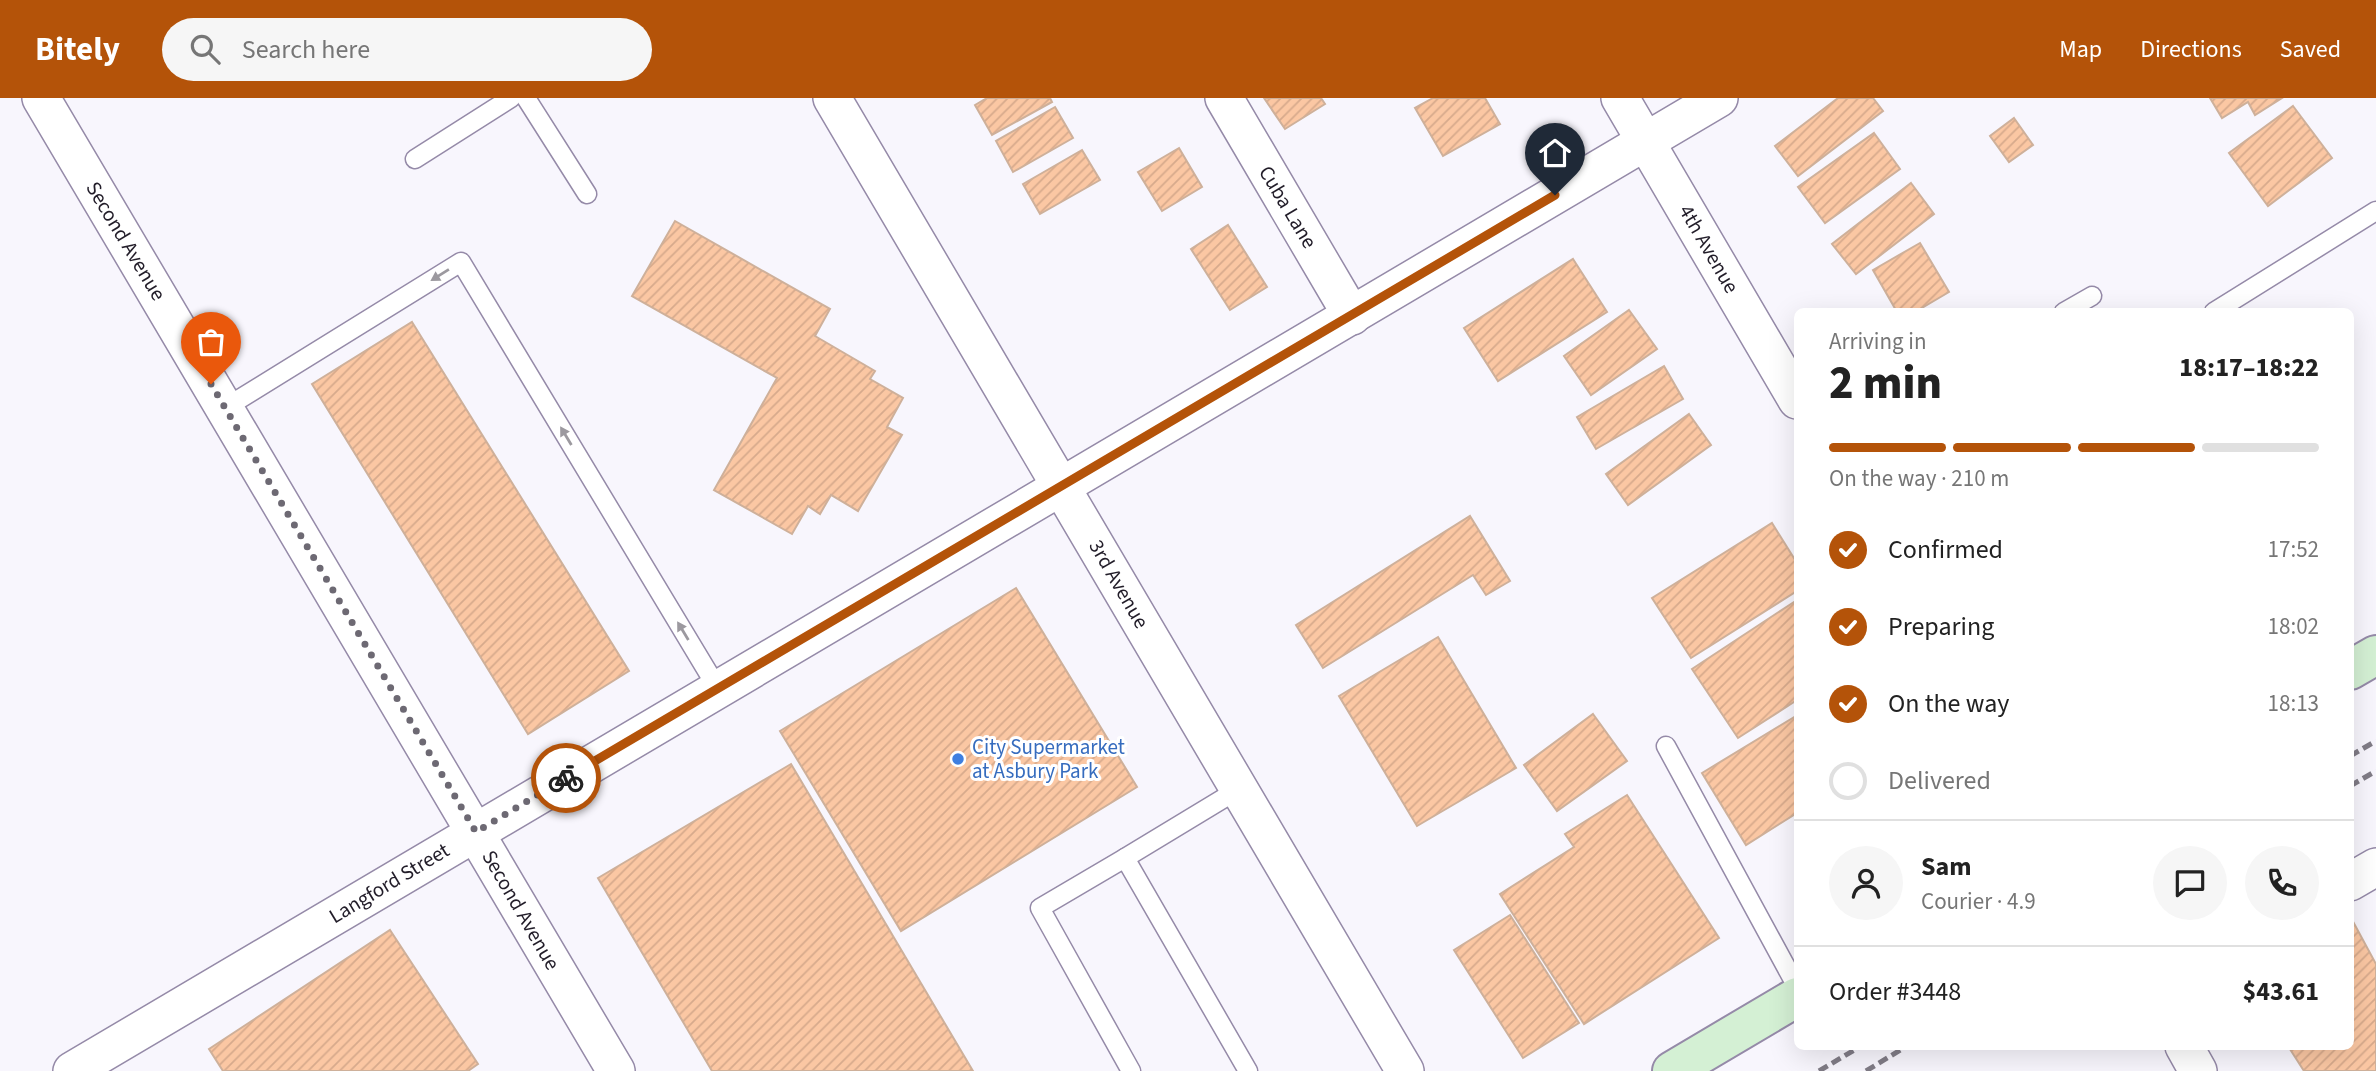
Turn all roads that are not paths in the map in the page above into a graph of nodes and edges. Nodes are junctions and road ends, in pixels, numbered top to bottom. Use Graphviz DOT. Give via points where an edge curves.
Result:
graph roads {
  1 [pos="41,98"];
  2 [pos="511,98"];
  3 [pos="526,98"];
  4 [pos="832,98"];
  5 [pos="1223,98"];
  6 [pos="1620,98"];
  7 [pos="1720,98"];
  8 [pos="1646,142"];
  9 [pos="415,159"];
  10 [pos="587,194"];
  11 [pos="2376,211"];
  12 [pos="2092,296"];
  13 [pos="2071,308"];
  14 [pos="2220,308"];
  15 [pos="1352,316"];
  16 [pos="1794,395"];
  17 [pos="225,408"];
  18 [pos="1062,487"];
  19 [pos="2376,655"];
  20 [pos="2354,668"];
  21 [pos="718,690"];
  22 [pos="1666,746"];
  23 [pos="1239,789"];
  24 [pos="476,832"];
  25 [pos="1125,858"];
  26 [pos="2376,867"];
  27 [pos="2354,880"];
  28 [pos="1794,981"];
  29 [pos="1794,1000"];
  30 [pos="2186,1050"];
  31 [pos="72,1071"];
  32 [pos="616,1071"];
  33 [pos="1131,1071"];
  34 [pos="1248,1071"];
  35 [pos="1405,1071"];
  36 [pos="1672,1071"];
  37 [pos="2198,1071"];
  1 -- 17 [label="street, Second Avenue"];
  2 -- 9 [label="lane"];
  3 -- 10 [label="lane"];
  4 -- 18 [label="street, 3rd Avenue"];
  5 -- 15 [label="street, Cuba Lane"];
  6 -- 8 [label="street, 4th Avenue"];
  7 -- 8 [label="street, Langford Street"];
  8 -- 15 [label="street, Langford Street"];
  8 -- 16 [label="street, 4th Avenue"];
  11 -- 14 [label="lane"];
  12 -- 13 [label="lane"];
  15 -- 18 [label="street, Langford Street"];
  21 -- 17 [label="lane, one-way" via="461,262"];
  17 -- 24 [label="street, Second Avenue"];
  18 -- 21 [label="street, Langford Street"];
  18 -- 23 [label="street, 3rd Avenue"];
  19 -- 20 [label="street"];
  21 -- 24 [label="street, Langford Street"];
  22 -- 28 [label="lane"];
  23 -- 25 [label="lane"];
  23 -- 35 [label="street, 3rd Avenue"];
  24 -- 31 [label="street, Langford Street"];
  24 -- 32 [label="street, Second Avenue"];
  25 -- 33 [label="lane" via="1040,908"];
  25 -- 34 [label="lane"];
  26 -- 27 [label="street"];
  29 -- 36 [label="street"];
  30 -- 37 [label="street"];
}
